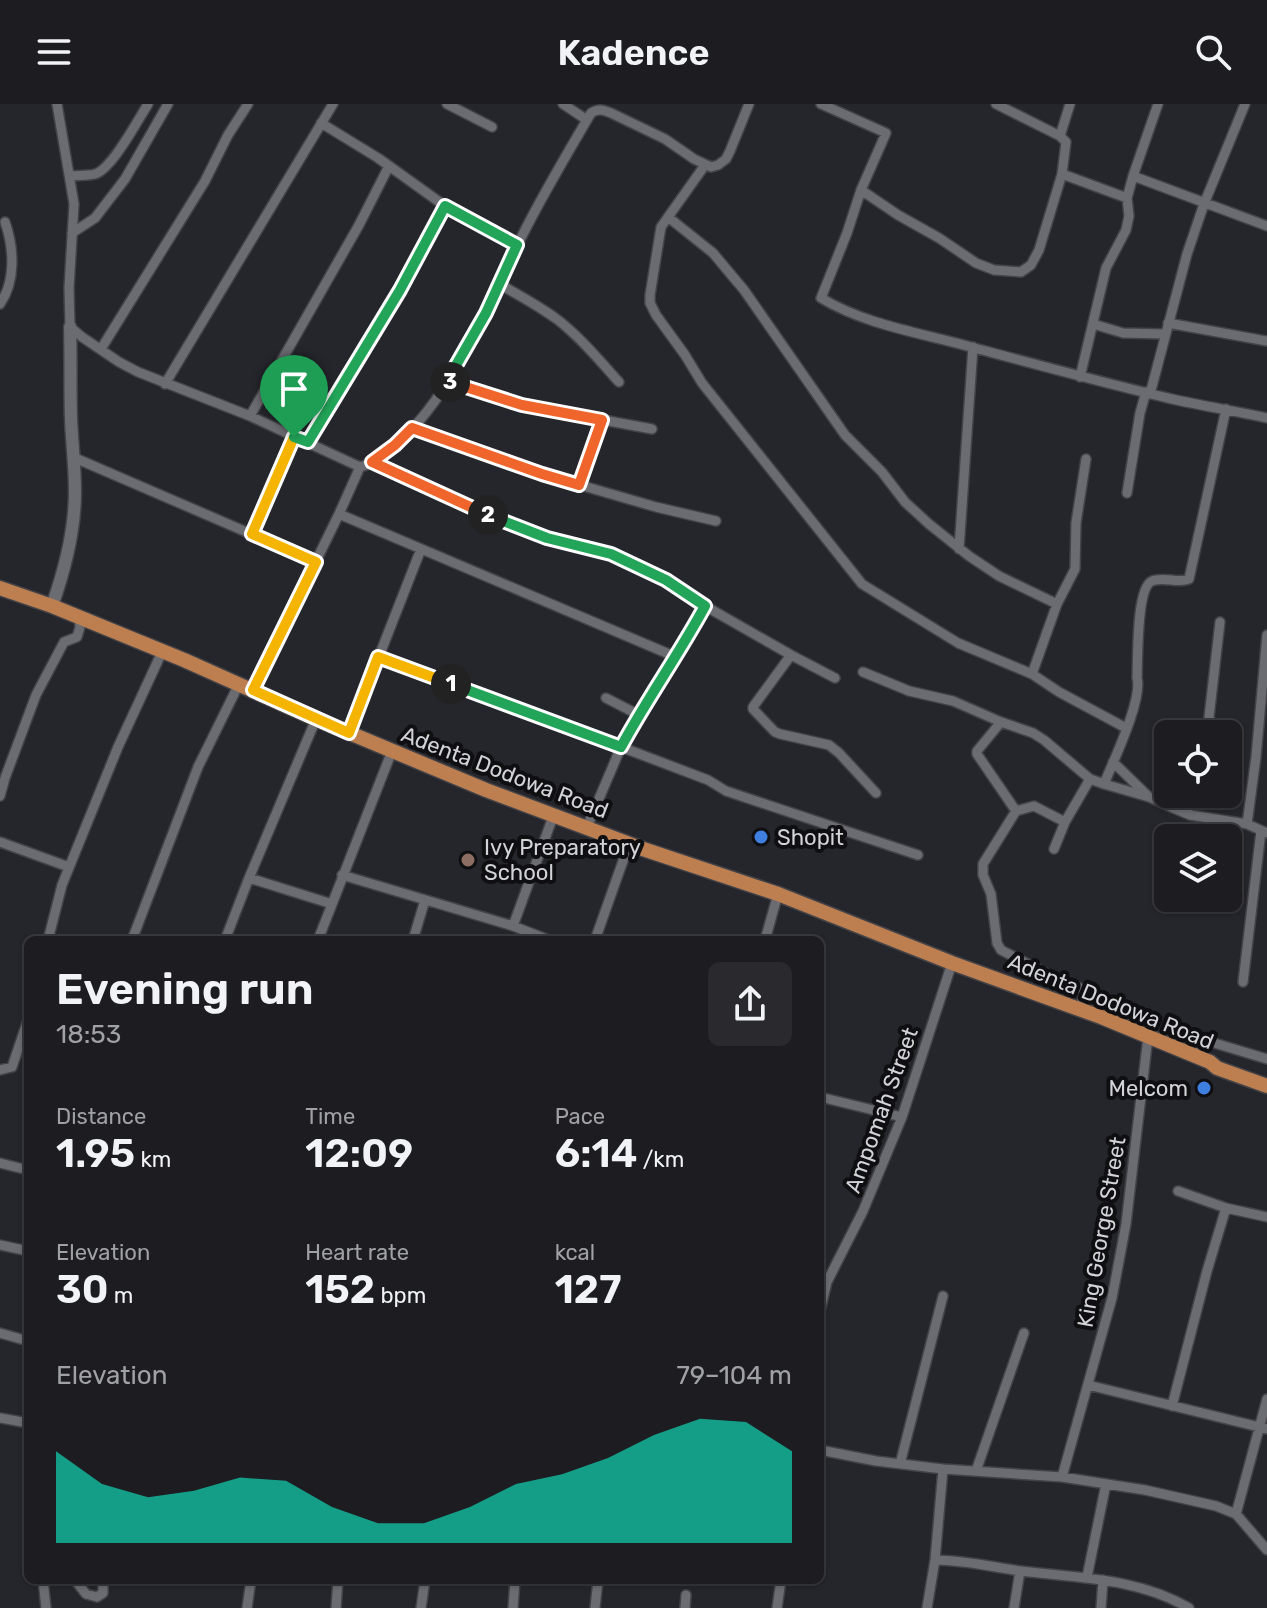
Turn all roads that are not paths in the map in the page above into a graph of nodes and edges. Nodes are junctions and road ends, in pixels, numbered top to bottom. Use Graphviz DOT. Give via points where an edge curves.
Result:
graph roads {
  1 [pos="57,104"];
  2 [pos="148,104"];
  3 [pos="168,104"];
  4 [pos="248,104"];
  5 [pos="333,104"];
  6 [pos="447,104"];
  7 [pos="563,104"];
  8 [pos="749,104"];
  9 [pos="821,104"];
  10 [pos="996,104"];
  11 [pos="1070,104"];
  12 [pos="1158,104"];
  13 [pos="1245,104"];
  14 [pos="587,120"];
  15 [pos="321,123"];
  16 [pos="492,127"];
  17 [pos="1060,136"];
  18 [pos="705,165"];
  19 [pos="389,166"];
  20 [pos="1062,174"];
  21 [pos="70,176"];
  22 [pos="1133,176"];
  23 [pos="861,190"];
  24 [pos="1127,198"];
  25 [pos="1204,204"];
  26 [pos="445,206"];
  27 [pos="668,217"];
  28 [pos="5,222"];
  29 [pos="1267,226"];
  30 [pos="72,233"];
  31 [pos="517,245"];
  32 [pos="499,284"];
  33 [pos="0,304"];
  34 [pos="1168,323"];
  35 [pos="1093,324"];
  36 [pos="70,327"];
  37 [pos="1165,334"];
  38 [pos="1267,341"];
  39 [pos="973,347"];
  40 [pos="101,349"];
  41 [pos="1080,377"];
  42 [pos="447,381"];
  43 [pos="619,382"];
  44 [pos="165,384"];
  45 [pos="1148,393"];
  46 [pos="1226,409"];
  47 [pos="250,416"];
  48 [pos="1267,418"];
  49 [pos="602,420"];
  50 [pos="412,428"];
  51 [pos="652,429"];
  52 [pos="294,437"];
  53 [pos="308,442"];
  54 [pos="75,458"];
  55 [pos="1086,459"];
  56 [pos="372,462"];
  57 [pos="360,467"];
  58 [pos="579,485"];
  59 [pos="1127,493"];
  60 [pos="339,514"];
  61 [pos="716,521"];
  62 [pos="252,534"];
  63 [pos="421,549"];
  64 [pos="959,549"];
  65 [pos="316,562"];
  66 [pos="0,588"];
  67 [pos="1057,604"];
  68 [pos="52,606"];
  69 [pos="705,606"];
  70 [pos="79,617"];
  71 [pos="1220,622"];
  72 [pos="1267,635"];
  73 [pos="162,652"];
  74 [pos="791,655"];
  75 [pos="378,657"];
  76 [pos="676,657"];
  77 [pos="863,672"];
  78 [pos="1032,674"];
  79 [pos="835,678"];
  80 [pos="239,684"];
  81 [pos="253,690"];
  82 [pos="606,698"];
  83 [pos="639,715"];
  84 [pos="316,719"];
  85 [pos="1210,720"];
  86 [pos="1001,722"];
  87 [pos="1126,728"];
  88 [pos="349,733"];
  89 [pos="621,747"];
  90 [pos="392,751"];
  91 [pos="1113,762"];
  92 [pos="1090,779"];
  93 [pos="1104,784"];
  94 [pos="876,793"];
  95 [pos="0,796"];
  96 [pos="1149,797"];
  97 [pos="1186,808"];
  98 [pos="1016,811"];
  99 [pos="554,814"];
  100 [pos="1190,815"];
  101 [pos="1065,822"];
  102 [pos="1247,824"];
  103 [pos="587,827"];
  104 [pos="1264,832"];
  105 [pos="0,842"];
  106 [pos="629,844"];
  107 [pos="1054,849"];
  108 [pos="918,855"];
  109 [pos="69,867"];
  110 [pos="342,875"];
  111 [pos="249,878"];
  112 [pos="778,894"];
  113 [pos="425,900"];
  114 [pos="332,904"];
  115 [pos="513,926"];
  116 [pos="49,936"];
  117 [pos="134,936"];
  118 [pos="227,936"];
  119 [pos="320,936"];
  120 [pos="414,936"];
  121 [pos="539,936"];
  122 [pos="596,936"];
  123 [pos="766,936"];
  124 [pos="952,963"];
  125 [pos="1243,982"];
  126 [pos="1080,1009"];
  127 [pos="1148,1037"];
  128 [pos="24,1039"];
  129 [pos="1191,1055"];
  130 [pos="1267,1059"];
  131 [pos="0,1070"];
  132 [pos="1267,1086"];
  133 [pos="824,1098"];
  134 [pos="902,1117"];
  135 [pos="0,1163"];
  136 [pos="24,1169"];
  137 [pos="1178,1191"];
  138 [pos="1226,1208"];
  139 [pos="1267,1217"];
  140 [pos="0,1245"];
  141 [pos="24,1250"];
  142 [pos="824,1280"];
  143 [pos="943,1296"];
  144 [pos="0,1333"];
  145 [pos="1024,1333"];
  146 [pos="24,1340"];
  147 [pos="1088,1385"];
  148 [pos="1267,1399"];
  149 [pos="1172,1406"];
  150 [pos="0,1418"];
  151 [pos="24,1422"];
  152 [pos="1263,1428"];
  153 [pos="824,1451"];
  154 [pos="900,1464"];
  155 [pos="943,1469"];
  156 [pos="976,1471"];
  157 [pos="1062,1477"];
  158 [pos="1106,1484"];
  159 [pos="1236,1514"];
  160 [pos="1267,1550"];
  161 [pos="935,1560"];
  162 [pos="1020,1571"];
  163 [pos="1087,1577"];
  164 [pos="1103,1580"];
  165 [pos="43,1584"];
  166 [pos="78,1584"];
  167 [pos="103,1584"];
  168 [pos="250,1584"];
  169 [pos="338,1584"];
  170 [pos="424,1584"];
  171 [pos="515,1584"];
  172 [pos="598,1584"];
  173 [pos="780,1584"];
  174 [pos="686,1595"];
  175 [pos="46,1608"];
  176 [pos="247,1608"];
  177 [pos="336,1608"];
  178 [pos="421,1608"];
  179 [pos="513,1608"];
  180 [pos="595,1608"];
  181 [pos="685,1608"];
  182 [pos="777,1608"];
  183 [pos="927,1608"];
  184 [pos="1014,1608"];
  185 [pos="1101,1608"];
  186 [pos="1189,1608"];
  1 -- 21 [label="street"];
  2 -- 21 [label="street" via="104,169"];
  3 -- 30 [label="street" via="125,179 95,218"];
  4 -- 40 [label="street"];
  5 -- 15 [label="street"];
  6 -- 16 [label="street"];
  7 -- 14 [label="street"];
  8 -- 18 [label="street" via="726,159"];
  9 -- 23 [label="street" via="886,133"];
  10 -- 17 [label="street"];
  11 -- 17 [label="street"];
  12 -- 22 [label="street"];
  13 -- 25 [label="street"];
  14 -- 18 [label="street" via="596,110 611,113"];
  14 -- 31 [label="street"];
  15 -- 19 [label="street"];
  15 -- 44 [label="street"];
  17 -- 20 [label="street" via="1066,142"];
  18 -- 27 [label="street"];
  19 -- 26 [label="street"];
  19 -- 47 [label="street"];
  20 -- 23 [label="street" via="1039,250 1021,272 976,263"];
  20 -- 24 [label="street"];
  21 -- 30 [label="street"];
  22 -- 24 [label="street"];
  22 -- 25 [label="street"];
  23 -- 39 [label="street" via="821,298 916,334"];
  24 -- 35 [label="street" via="1126,230 1106,268"];
  25 -- 29 [label="street"];
  25 -- 34 [label="street"];
  26 -- 31 [label="street"];
  26 -- 53 [label="street"];
  27 -- 64 [label="street" via="713,253 744,290 845,435 905,502"];
  27 -- 78 [label="street" via="660,233 652,309 702,383 840,558 862,584 906,612 958,643"];
  28 -- 33 [label="street" via="12,259"];
  30 -- 36 [label="street"];
  31 -- 32 [label="street"];
  32 -- 42 [label="street"];
  32 -- 43 [label="street" via="559,321"];
  34 -- 37 [label="street"];
  34 -- 38 [label="street"];
  35 -- 37 [label="street" via="1123,333"];
  35 -- 41 [label="street"];
  36 -- 40 [label="street"];
  36 -- 54 [label="street"];
  37 -- 45 [label="street"];
  39 -- 41 [label="street"];
  39 -- 64 [label="street"];
  40 -- 44 [label="street"];
  41 -- 45 [label="street"];
  42 -- 49 [label="street" via="522,405"];
  42 -- 50 [label="street"];
  44 -- 47 [label="street"];
  45 -- 46 [label="street"];
  45 -- 59 [label="street"];
  46 -- 48 [label="street"];
  46 -- 87 [label="street" via="1189,579 1159,579 1145,588 1139,619 1139,686"];
  47 -- 52 [label="street"];
  49 -- 51 [label="street"];
  49 -- 58 [label="street"];
  50 -- 56 [label="street"];
  50 -- 58 [label="street"];
  52 -- 53 [label="street"];
  52 -- 62 [label="street"];
  53 -- 57 [label="street"];
  54 -- 62 [label="street"];
  54 -- 68 [label="street" via="73,520"];
  55 -- 67 [label="street" via="1075,569"];
  56 -- 57 [label="street"];
  56 -- 69 [label="street" via="547,538 611,554"];
  57 -- 60 [label="street"];
  58 -- 61 [label="street"];
  60 -- 63 [label="street"];
  60 -- 65 [label="street"];
  62 -- 65 [label="street"];
  63 -- 75 [label="street"];
  63 -- 76 [label="street"];
  64 -- 67 [label="street"];
  65 -- 81 [label="street"];
  66 -- 68 [label="main road, Adenta Dodowa Road"];
  67 -- 78 [label="street"];
  68 -- 70 [label="main road, Adenta Dodowa Road"];
  69 -- 74 [label="street"];
  69 -- 76 [label="street"];
  70 -- 73 [label="main road, Adenta Dodowa Road"];
  70 -- 95 [label="street" via="77,637 64,642 36,695"];
  71 -- 85 [label="street"];
  72 -- 102 [label="street"];
  73 -- 80 [label="main road, Adenta Dodowa Road"];
  73 -- 109 [label="street"];
  74 -- 79 [label="street"];
  74 -- 94 [label="street" via="753,709 775,732 829,745"];
  75 -- 88 [label="street"];
  75 -- 89 [label="street"];
  76 -- 83 [label="street"];
  77 -- 86 [label="street"];
  78 -- 87 [label="street"];
  80 -- 81 [label="main road, Adenta Dodowa Road"];
  80 -- 117 [label="street" via="198,767"];
  81 -- 84 [label="main road, Adenta Dodowa Road"];
  82 -- 83 [label="street"];
  83 -- 89 [label="street"];
  84 -- 88 [label="main road, Adenta Dodowa Road"];
  84 -- 111 [label="street"];
  86 -- 92 [label="street" via="1044,740"];
  86 -- 98 [label="street" via="977,754"];
  87 -- 91 [label="street"];
  88 -- 90 [label="main road, Adenta Dodowa Road"];
  89 -- 103 [label="street"];
  89 -- 108 [label="street" via="726,791"];
  90 -- 99 [label="main road, Adenta Dodowa Road"];
  90 -- 110 [label="street"];
  91 -- 93 [label="street"];
  91 -- 96 [label="street"];
  92 -- 93 [label="street"];
  92 -- 101 [label="street"];
  93 -- 96 [label="street"];
  96 -- 100 [label="street"];
  97 -- 100 [label="street"];
  98 -- 101 [label="street" via="1034,806"];
  98 -- 126 [label="street" via="982,869 997,943 1001,950 1085,990"];
  99 -- 103 [label="main road, Adenta Dodowa Road"];
  99 -- 115 [label="street"];
  100 -- 102 [label="street"];
  101 -- 107 [label="street"];
  102 -- 104 [label="street"];
  103 -- 106 [label="main road, Adenta Dodowa Road"];
  104 -- 125 [label="street"];
  105 -- 109 [label="street"];
  106 -- 112 [label="main road, Adenta Dodowa Road"];
  106 -- 122 [label="street"];
  109 -- 116 [label="street"];
  110 -- 113 [label="street"];
  110 -- 114 [label="street"];
  111 -- 114 [label="street"];
  111 -- 118 [label="street"];
  112 -- 123 [label="street"];
  112 -- 124 [label="main road, Adenta Dodowa Road"];
  113 -- 115 [label="street"];
  113 -- 120 [label="street"];
  114 -- 119 [label="street"];
  115 -- 121 [label="street"];
  124 -- 126 [label="main road, Adenta Dodowa Road"];
  124 -- 134 [label="street, Ampomah Street"];
  126 -- 127 [label="main road, Adenta Dodowa Road"];
  127 -- 129 [label="main road, Adenta Dodowa Road"];
  127 -- 147 [label="street, King George Street" via="1126,1224"];
  128 -- 131 [label="street" via="12,1067"];
  129 -- 130 [label="street" via="1211,1042"];
  129 -- 132 [label="main road, Adenta Dodowa Road"];
  133 -- 134 [label="street"];
  134 -- 142 [label="street, Ampomah Street" via="863,1211"];
  135 -- 136 [label="street"];
  137 -- 138 [label="street"];
  138 -- 139 [label="street"];
  138 -- 149 [label="street"];
  140 -- 141 [label="street"];
  143 -- 154 [label="street"];
  144 -- 146 [label="street"];
  145 -- 156 [label="street"];
  147 -- 149 [label="street"];
  147 -- 157 [label="street, King George Street"];
  148 -- 152 [label="street"];
  149 -- 152 [label="street"];
  150 -- 151 [label="street"];
  152 -- 159 [label="street"];
  153 -- 154 [label="street"];
  154 -- 155 [label="street"];
  155 -- 156 [label="street"];
  155 -- 161 [label="street"];
  156 -- 157 [label="street"];
  157 -- 158 [label="street"];
  158 -- 159 [label="street"];
  158 -- 163 [label="street"];
  159 -- 160 [label="street"];
  161 -- 162 [label="street"];
  161 -- 183 [label="street"];
  162 -- 163 [label="street"];
  162 -- 184 [label="street"];
  163 -- 164 [label="street"];
  164 -- 185 [label="street"];
  164 -- 186 [label="street" via="1153,1590"];
  165 -- 175 [label="street"];
  166 -- 167 [label="street" via="92,1597 103,1593"];
  168 -- 176 [label="street"];
  169 -- 177 [label="street"];
  170 -- 178 [label="street"];
  171 -- 179 [label="street"];
  172 -- 180 [label="street"];
  173 -- 182 [label="street"];
  174 -- 181 [label="street"];
}
